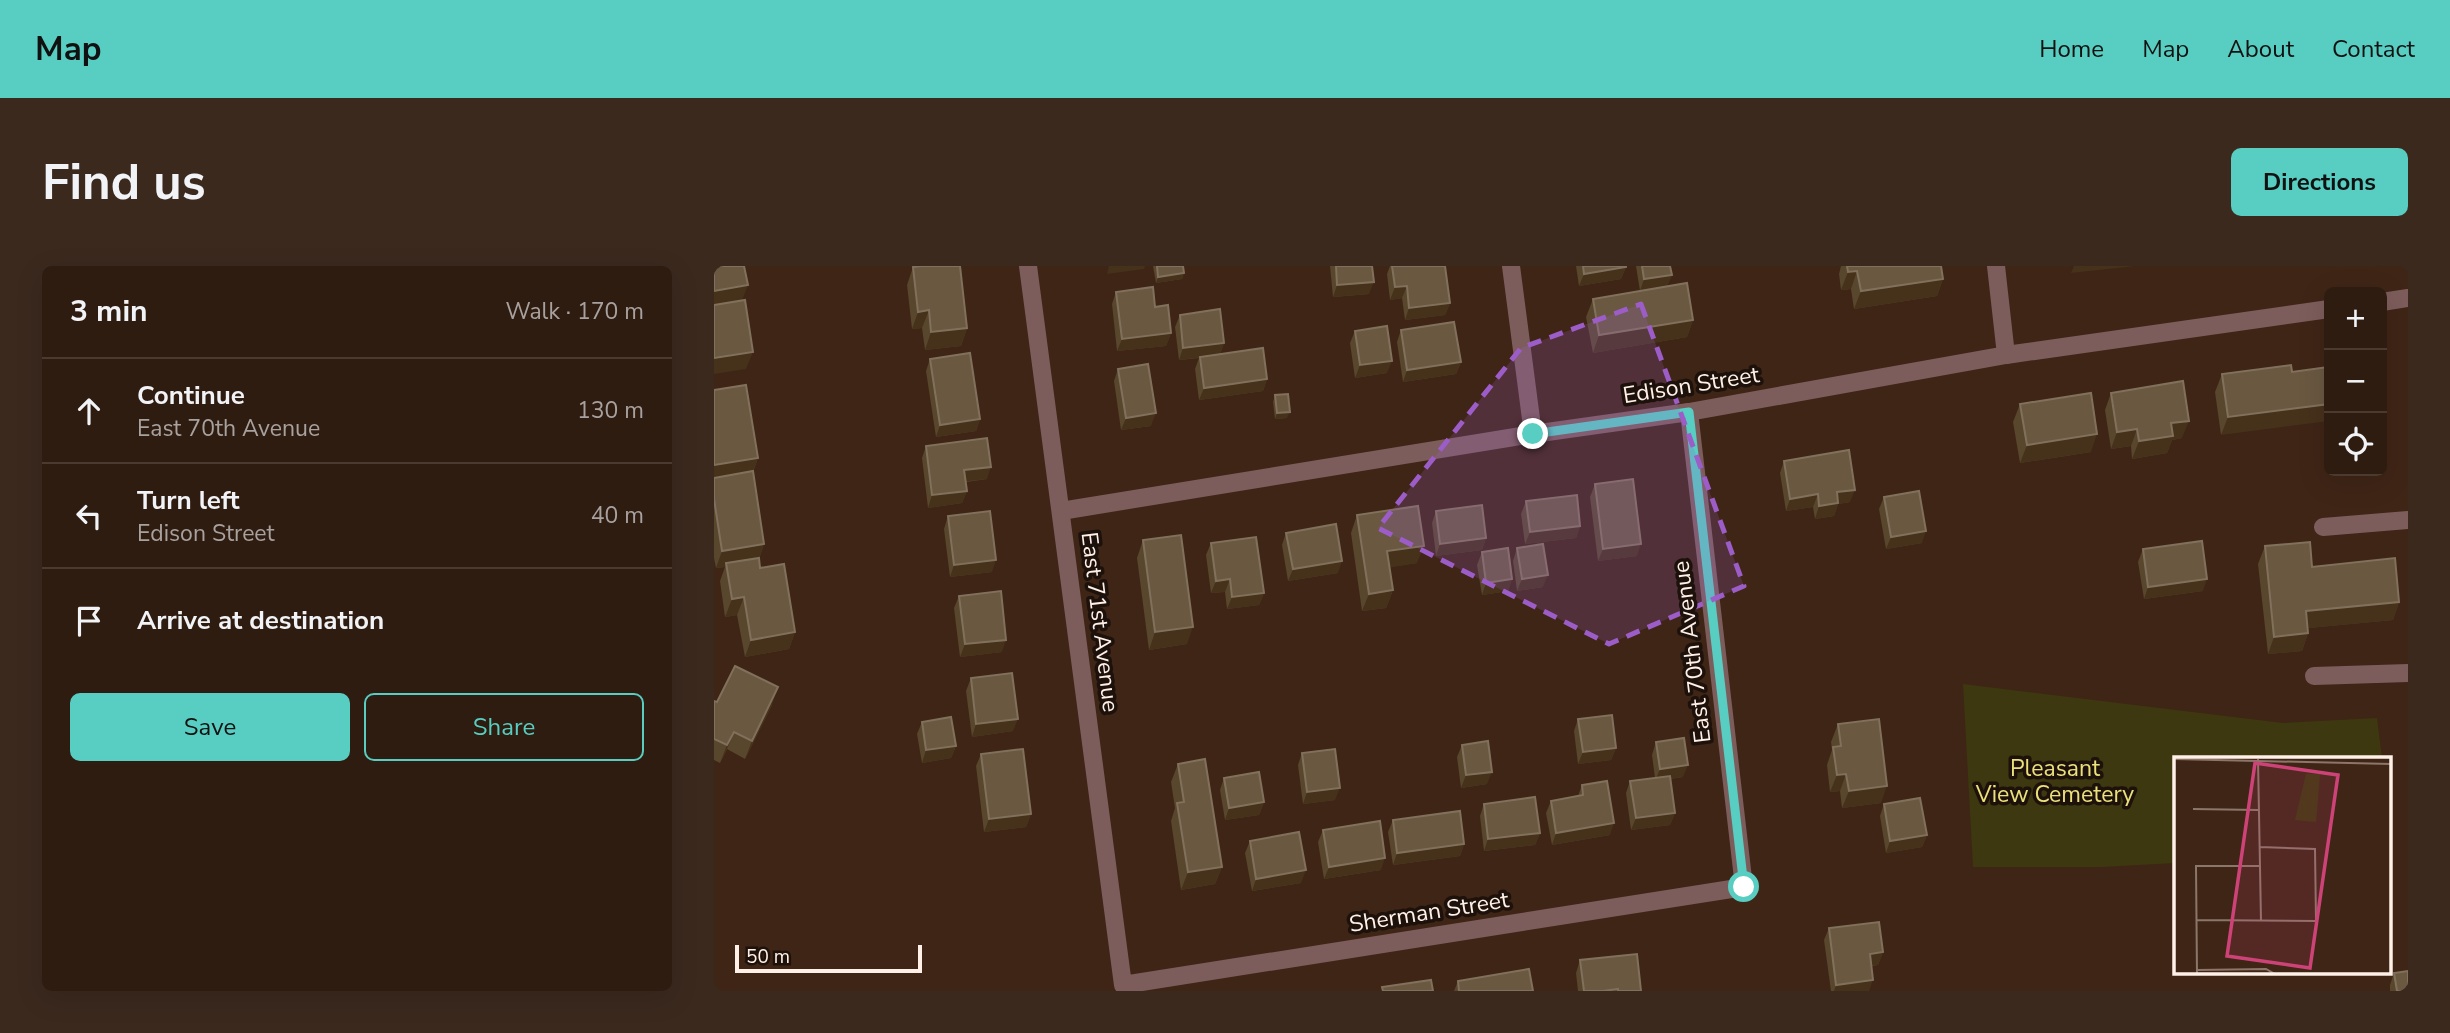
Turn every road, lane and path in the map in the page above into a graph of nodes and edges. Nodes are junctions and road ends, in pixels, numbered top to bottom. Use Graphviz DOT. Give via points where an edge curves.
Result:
graph roads {
  1 [pos="1028,266"];
  2 [pos="1511,266"];
  3 [pos="1996,266"];
  4 [pos="2408,298"];
  5 [pos="2387,301"];
  6 [pos="2324,310"];
  7 [pos="2006,355"];
  8 [pos="1689,412"];
  9 [pos="1533,434"];
  10 [pos="1061,511"];
  11 [pos="2408,520"];
  12 [pos="2323,527"];
  13 [pos="2408,673"];
  14 [pos="2314,677"];
  15 [pos="1744,887"];
  16 [pos="1123,985"];
  1 -- 10 [label="street, East 71st Avenue"];
  2 -- 9 [label="street"];
  3 -- 7 [label="street"];
  4 -- 5 [label="street"];
  6 -- 7 [label="street, Edison Street"];
  7 -- 8 [label="street, Edison Street"];
  8 -- 9 [label="street, Edison Street"];
  8 -- 15 [label="street, East 70th Avenue"];
  9 -- 10 [label="street, Edison Street"];
  10 -- 16 [label="street, East 71st Avenue"];
  11 -- 12 [label="street"];
  13 -- 14 [label="street"];
  15 -- 16 [label="street, Sherman Street"];
}
